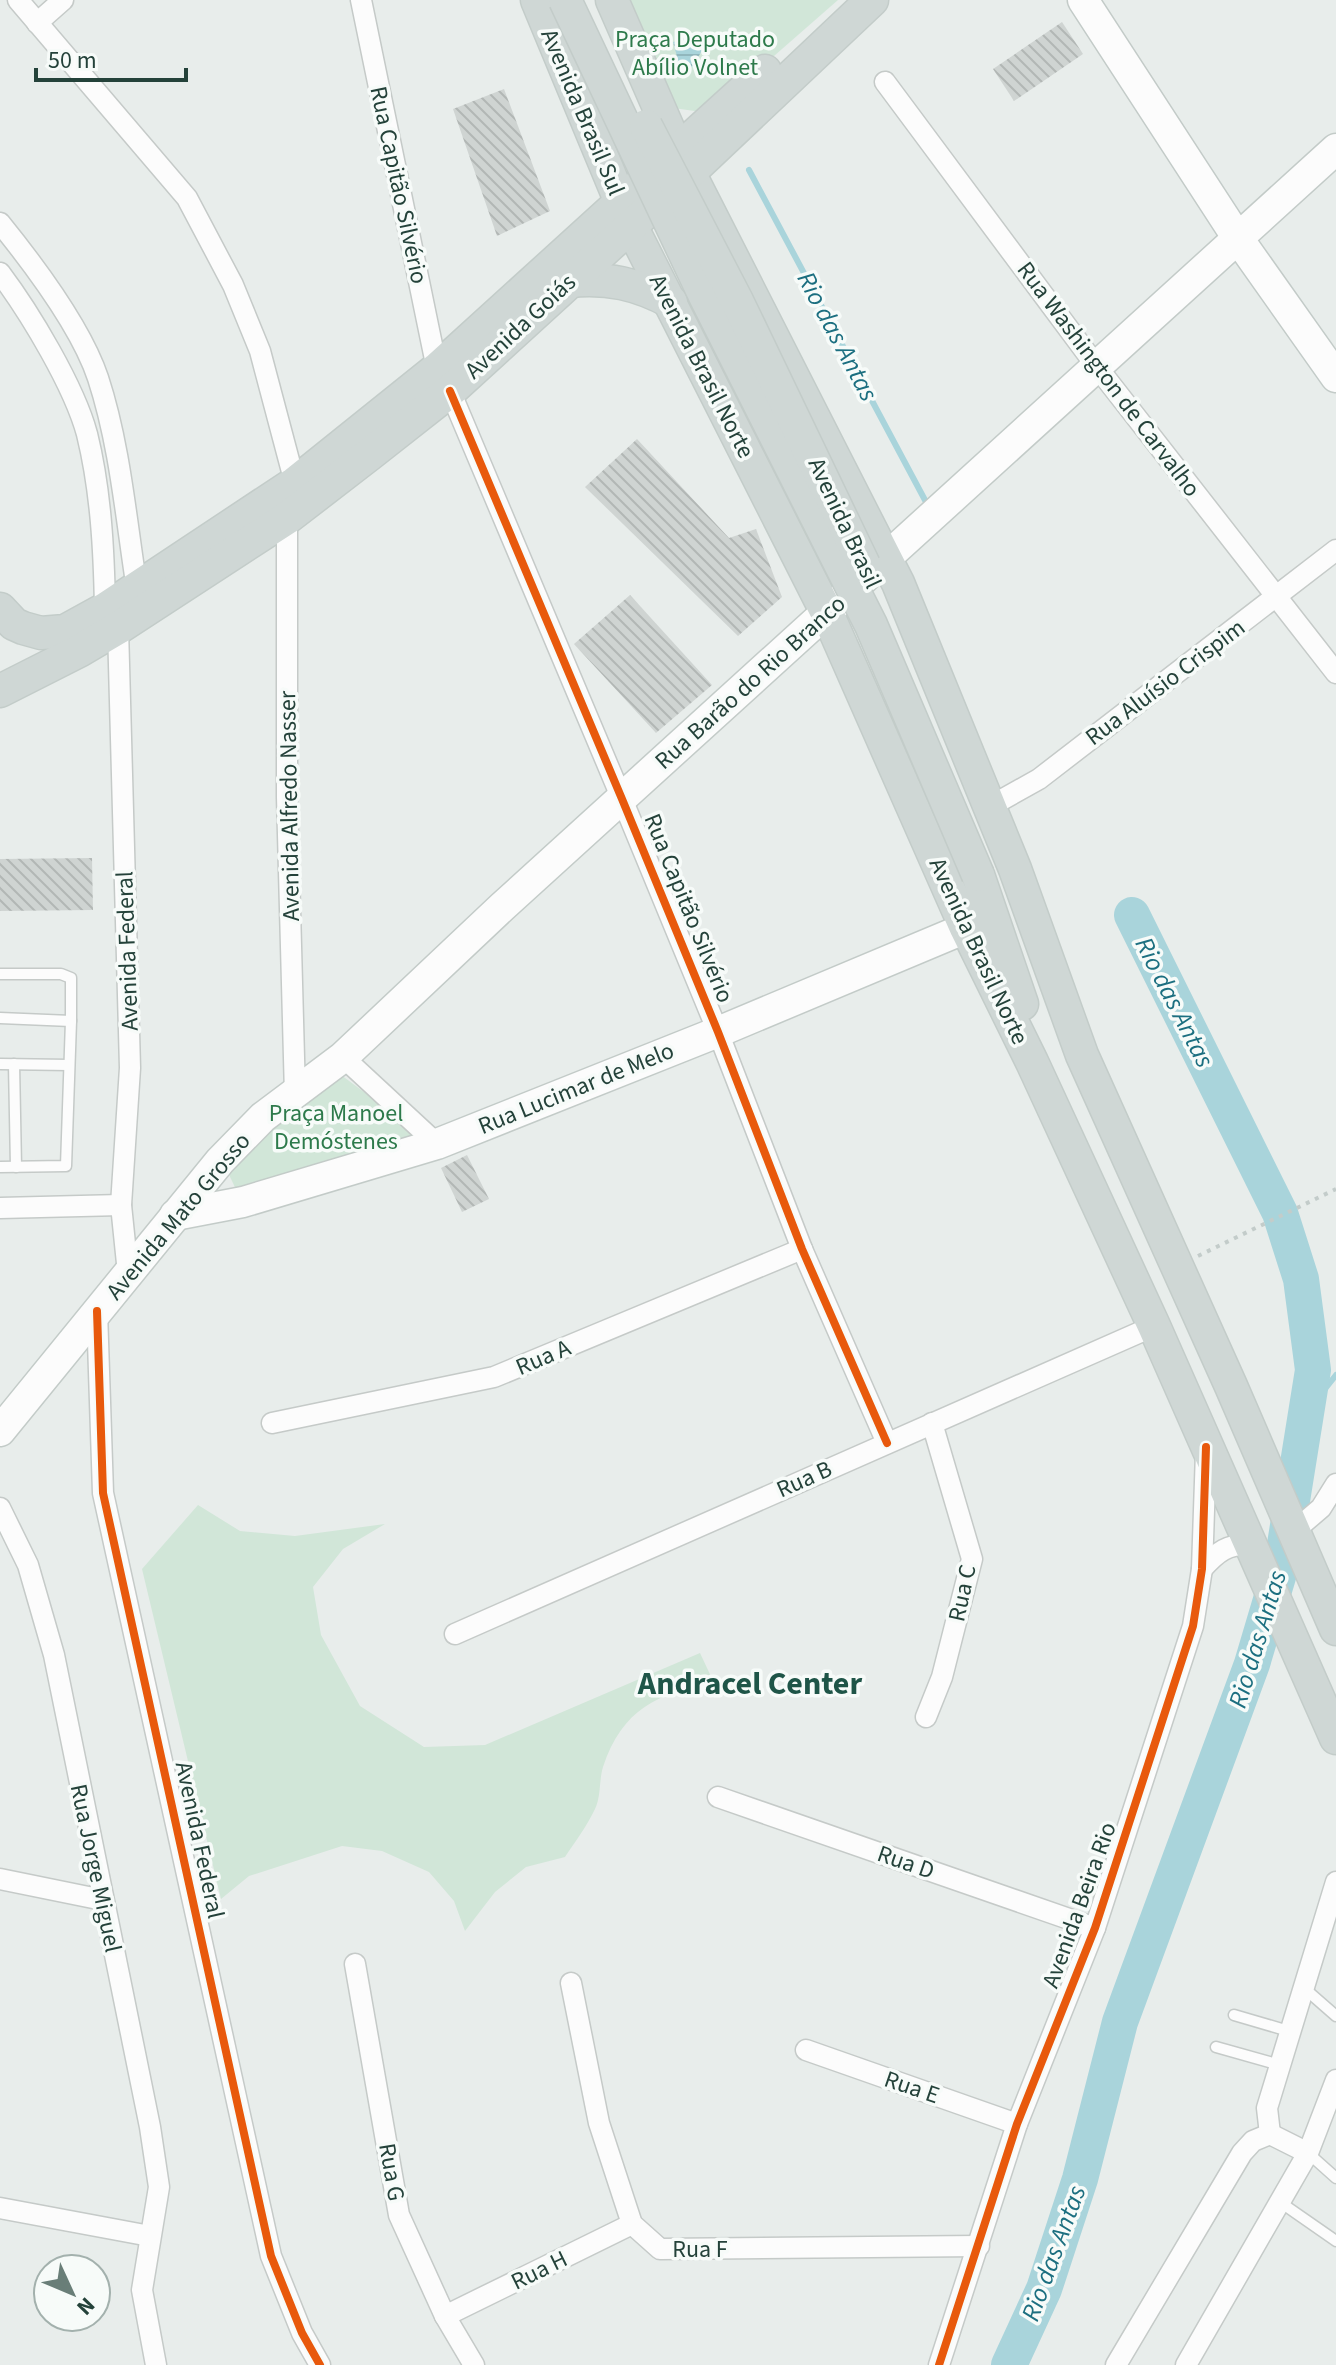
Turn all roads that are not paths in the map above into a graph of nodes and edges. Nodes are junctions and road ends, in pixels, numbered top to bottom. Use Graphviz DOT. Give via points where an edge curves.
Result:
graph roads {
  1 [pos="18,0"];
  2 [pos="63,0"];
  3 [pos="361,0"];
  4 [pos="537,0"];
  5 [pos="565,0"];
  6 [pos="587,0"];
  7 [pos="612,0"];
  8 [pos="845,0"];
  9 [pos="872,0"];
  10 [pos="1083,0"];
  11 [pos="37,23"];
  12 [pos="885,82"];
  13 [pos="655,102"];
  14 [pos="715,116"];
  15 [pos="1336,149"];
  16 [pos="684,162"];
  17 [pos="625,213"];
  18 [pos="0,223"];
  19 [pos="1237,237"];
  20 [pos="0,273"];
  21 [pos="44,280"];
  22 [pos="570,281"];
  23 [pos="21,301"];
  24 [pos="671,302"];
  25 [pos="1097,367"];
  26 [pos="1336,377"];
  27 [pos="443,380"];
  28 [pos="295,483"];
  29 [pos="287,518"];
  30 [pos="1336,550"];
  31 [pos="886,556"];
  32 [pos="137,589"];
  33 [pos="1277,596"];
  34 [pos="827,613"];
  35 [pos="7,617"];
  36 [pos="112,619"];
  37 [pos="1336,673"];
  38 [pos="6,688"];
  39 [pos="622,799"];
  40 [pos="989,807"];
  41 [pos="985,872"];
  42 [pos="966,928"];
  43 [pos="0,974"];
  44 [pos="0,1018"];
  45 [pos="71,1021"];
  46 [pos="718,1032"];
  47 [pos="1082,1055"];
  48 [pos="343,1057"];
  49 [pos="1032,1062"];
  50 [pos="0,1064"];
  51 [pos="14,1064"];
  52 [pos="69,1065"];
  53 [pos="295,1095"];
  54 [pos="437,1144"];
  55 [pos="0,1167"];
  56 [pos="16,1167"];
  57 [pos="121,1205"];
  58 [pos="0,1208"];
  59 [pos="175,1215"];
  60 [pos="802,1249"];
  61 [pos="128,1273"];
  62 [pos="97,1311"];
  63 [pos="1154,1326"];
  64 [pos="272,1423"];
  65 [pos="932,1423"];
  66 [pos="0,1431"];
  67 [pos="887,1443"];
  68 [pos="1206,1447"];
  69 [pos="1336,1484"];
  70 [pos="0,1508"];
  71 [pos="1294,1531"];
  72 [pos="1255,1551"];
  73 [pos="1202,1569"];
  74 [pos="1330,1610"];
  75 [pos="455,1634"];
  76 [pos="926,1717"];
  77 [pos="1336,1738"];
  78 [pos="718,1797"];
  79 [pos="0,1879"];
  80 [pos="1336,1882"];
  81 [pos="103,1900"];
  82 [pos="1332,1914"];
  83 [pos="1095,1928"];
  84 [pos="355,1964"];
  85 [pos="571,1983"];
  86 [pos="1304,1988"];
  87 [pos="1234,2015"];
  88 [pos="1336,2016"];
  89 [pos="1292,2032"];
  90 [pos="1216,2047"];
  91 [pos="806,2050"];
  92 [pos="1280,2065"];
  93 [pos="1336,2080"];
  94 [pos="1017,2124"];
  95 [pos="1270,2134"];
  96 [pos="1308,2153"];
  97 [pos="1336,2178"];
  98 [pos="1280,2202"];
  99 [pos="0,2208"];
  100 [pos="632,2224"];
  101 [pos="150,2236"];
  102 [pos="1336,2241"];
  103 [pos="979,2246"];
  104 [pos="445,2316"];
  105 [pos="154,2356"];
  106 [pos="167,2365"];
  107 [pos="320,2365"];
  108 [pos="474,2365"];
  109 [pos="939,2365"];
  110 [pos="1116,2365"];
  111 [pos="1186,2365"];
  1 -- 11 [label="street"];
  2 -- 11 [label="street"];
  3 -- 27 [label="street, Rua Capitão Silvério"];
  4 -- 17 [label="main road, Avenida Brasil Sul"];
  5 -- 41 [label="main road, Avenida Brasil, bridge" via="704,294 871,625"];
  6 -- 41 [label="main road, Avenida Brasil, bridge" via="929,702"];
  7 -- 13 [label="main road"];
  8 -- 14 [label="main road, Avenida Goiás"];
  9 -- 16 [label="main road, Avenida Goiás"];
  10 -- 19 [label="main road"];
  11 -- 28 [label="street" via="187,198 233,285 260,351"];
  12 -- 25 [label="street, Rua Washington de Carvalho"];
  13 -- 14 [label="main road" via="680,119"];
  13 -- 16 [label="main road"];
  14 -- 16 [label="main road, Avenida Goiás"];
  15 -- 19 [label="main road, Rua Barão do Rio Branco"];
  16 -- 17 [label="main road, Avenida Goiás"];
  16 -- 31 [label="main road"];
  17 -- 22 [label="main road, Avenida Goiás"];
  17 -- 24 [label="main road, Avenida Brasil Norte"];
  17 -- 27 [label="main road, Avenida Goiás"];
  18 -- 21 [label="street"];
  19 -- 25 [label="main road, Rua Barão do Rio Branco"];
  19 -- 26 [label="main road"];
  20 -- 23 [label="street, Avenida Federal"];
  21 -- 23 [label="street"];
  21 -- 32 [label="street" via="97,375"];
  22 -- 24 [label="main road" via="619,282"];
  22 -- 27 [label="main road, Avenida Goiás"];
  23 -- 36 [label="street, Avenida Federal" via="86,432"];
  24 -- 34 [label="main road, Avenida Brasil Norte"];
  25 -- 31 [label="main road, Rua Barão do Rio Branco"];
  25 -- 33 [label="street, Rua Washington de Carvalho"];
  27 -- 28 [label="main road, Avenida Goiás"];
  27 -- 29 [label="main road, Avenida Goiás"];
  27 -- 39 [label="street, Rua Capitão Silvério"];
  28 -- 32 [label="main road, Avenida Goiás"];
  29 -- 36 [label="main road, Avenida Goiás"];
  29 -- 53 [label="street, Avenida Alfredo Nasser"];
  30 -- 33 [label="street, Rua Aluísio Crispim"];
  31 -- 34 [label="main road, Rua Barão do Rio Branco"];
  31 -- 40 [label="main road"];
  32 -- 36 [label="main road, Avenida Goiás"];
  33 -- 37 [label="street, Rua Washington de Carvalho"];
  33 -- 40 [label="street, Rua Aluísio Crispim" via="1039,779"];
  34 -- 39 [label="main road, Rua Barão do Rio Branco"];
  34 -- 42 [label="main road, Avenida Brasil Norte"];
  35 -- 36 [label="main road, Avenida Goiás" via="32,631 53,633"];
  35 -- 38 [label="main road" via="18,653"];
  36 -- 38 [label="main road, Avenida Goiás" via="79,651"];
  36 -- 57 [label="street, Avenida Federal" via="130,1068"];
  39 -- 46 [label="street, Rua Capitão Silvério"];
  39 -- 48 [label="main road, Rua Barão do Rio Branco"];
  40 -- 47 [label="main road"];
  41 -- 47 [label="main road, Avenida Brasil"];
  41 -- 49 [label="main road, Avenida Brasil" via="1028,1020"];
  42 -- 46 [label="main road, Rua Lucimar de Melo"];
  42 -- 49 [label="main road, Avenida Brasil Norte"];
  43 -- 45 [label="lane" via="67,975"];
  44 -- 45 [label="lane"];
  45 -- 52 [label="lane"];
  46 -- 54 [label="main road, Rua Lucimar de Melo"];
  46 -- 60 [label="street, Rua Capitão Silvério"];
  47 -- 71 [label="main road"];
  48 -- 53 [label="main road, Avenida Mato Grosso"];
  48 -- 54 [label="street"];
  49 -- 63 [label="main road, Avenida Brasil Norte"];
  50 -- 51 [label="lane"];
  51 -- 52 [label="lane"];
  51 -- 56 [label="lane"];
  52 -- 56 [label="lane" via="66,1166"];
  53 -- 59 [label="main road, Avenida Mato Grosso" via="263,1117"];
  54 -- 59 [label="main road, Rua Lucimar de Melo" via="243,1202"];
  55 -- 56 [label="lane"];
  57 -- 58 [label="street"];
  57 -- 61 [label="street, Avenida Federal"];
  59 -- 61 [label="main road, Avenida Mato Grosso"];
  60 -- 64 [label="street, Rua A" via="494,1377"];
  60 -- 67 [label="street, Rua Capitão Silvério"];
  61 -- 62 [label="main road, Avenida Mato Grosso"];
  62 -- 66 [label="main road, Avenida Mato Grosso"];
  62 -- 107 [label="street, Avenida Federal" via="103,1493 271,2256"];
  63 -- 65 [label="street, Rua B"];
  63 -- 68 [label="main road, Avenida Brasil Norte"];
  65 -- 67 [label="street, Rua B"];
  65 -- 76 [label="street, Rua C" via="972,1559 942,1677"];
  67 -- 75 [label="street, Rua B"];
  68 -- 72 [label="main road, Avenida Brasil Norte"];
  68 -- 73 [label="street, Avenida Beira Rio"];
  69 -- 71 [label="street" via="1321,1508"];
  70 -- 81 [label="street, Rua Jorge Miguel" via="28,1565 54,1655"];
  71 -- 74 [label="main road"];
  72 -- 73 [label="street" via="1239,1544 1227,1547"];
  72 -- 77 [label="main road, Avenida Brasil Norte"];
  73 -- 83 [label="street, Avenida Beira Rio" via="1193,1626"];
  78 -- 83 [label="street, Rua D"];
  79 -- 81 [label="street"];
  80 -- 82 [label="street"];
  81 -- 101 [label="street, Rua Jorge Miguel" via="159,2187"];
  82 -- 86 [label="street"];
  83 -- 94 [label="street, Avenida Beira Rio"];
  84 -- 104 [label="street, Rua G" via="399,2215"];
  85 -- 100 [label="street" via="599,2123"];
  86 -- 88 [label="lane"];
  86 -- 89 [label="street"];
  87 -- 89 [label="lane"];
  89 -- 92 [label="street"];
  90 -- 92 [label="lane"];
  91 -- 94 [label="street, Rua E"];
  92 -- 95 [label="street" via="1267,2108"];
  93 -- 96 [label="street"];
  94 -- 103 [label="street, Avenida Beira Rio"];
  95 -- 96 [label="street"];
  95 -- 110 [label="street" via="1242,2153"];
  96 -- 97 [label="lane"];
  96 -- 98 [label="street"];
  98 -- 102 [label="lane"];
  98 -- 111 [label="street"];
  99 -- 101 [label="street"];
  100 -- 103 [label="street, Rua F" via="669,2251"];
  100 -- 104 [label="street, Rua H"];
  101 -- 105 [label="street, Rua Jorge Miguel" via="142,2290"];
  103 -- 109 [label="street, Avenida Beira Rio"];
  104 -- 108 [label="street, Rua G"];
  105 -- 106 [label="street"];
}
